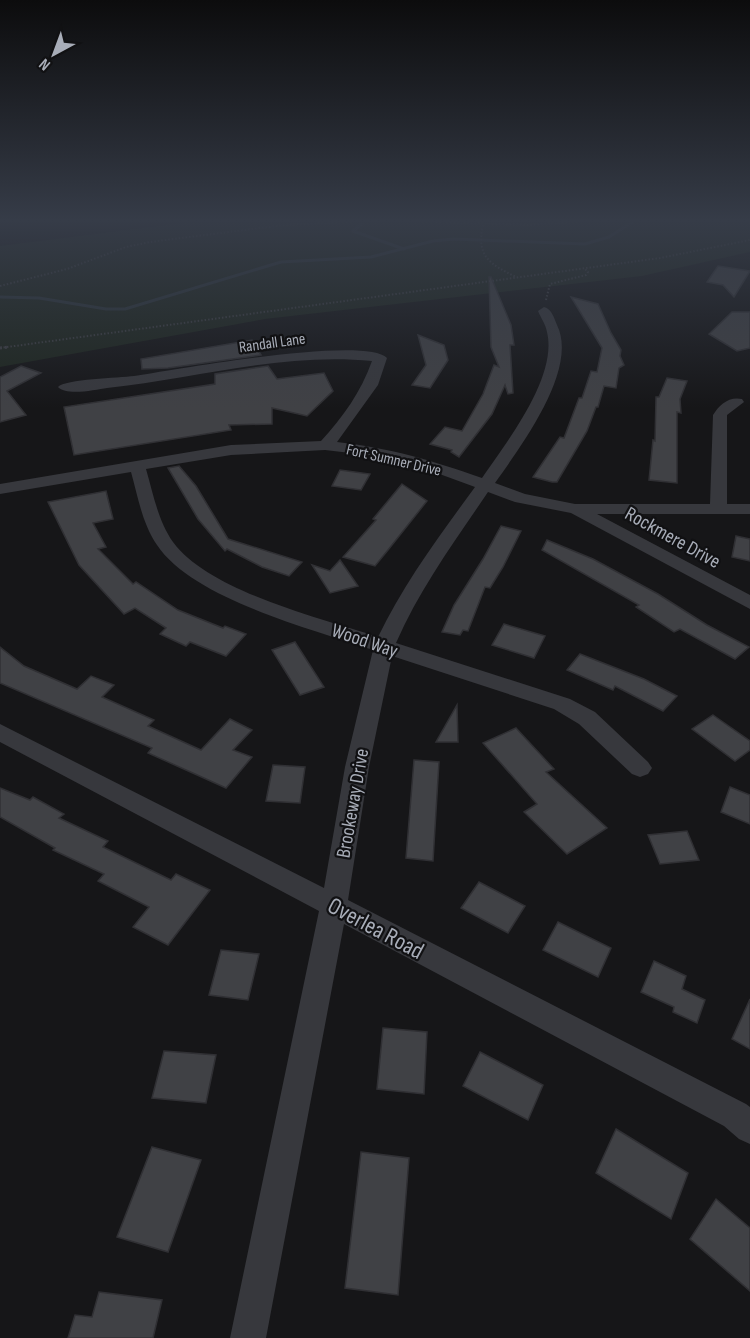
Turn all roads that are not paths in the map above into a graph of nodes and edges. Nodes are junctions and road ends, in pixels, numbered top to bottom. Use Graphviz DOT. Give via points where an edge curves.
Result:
graph roads {
  1 [pos="544,311"];
  2 [pos="65,387"];
  3 [pos="737,402"];
  4 [pos="325,445"];
  5 [pos="137,465"];
  6 [pos="485,483"];
  7 [pos="0,489"];
  8 [pos="718,508"];
  9 [pos="575,509"];
  10 [pos="750,509"];
  11 [pos="750,603"];
  12 [pos="384,646"];
  13 [pos="0,732"];
  14 [pos="640,768"];
  15 [pos="334,905"];
  16 [pos="750,1128"];
  17 [pos="248,1338"];
  1 -- 6 [label="street, Brookeway Drive" via="554,332 555,349 546,386 527,425"];
  2 -- 4 [label="street, Randall Lane" via="303,355 380,358 371,385"];
  3 -- 8 [label="street" via="720,416"];
  4 -- 5 [label="street, Fort Sumner Drive" via="231,450"];
  4 -- 6 [label="street, Fort Sumner Drive" via="420,462"];
  5 -- 7 [label="street, Fort Sumner Drive"];
  5 -- 12 [label="street, Wood Way" via="158,533 190,567 238,595"];
  6 -- 9 [label="street, Fort Sumner Drive" via="521,498"];
  6 -- 12 [label="street, Brookeway Drive" via="430,562"];
  8 -- 9 [label="street, Fort Sumner Drive"];
  8 -- 10 [label="street, Fort Sumner Drive"];
  9 -- 11 [label="street, Rockmere Drive"];
  12 -- 14 [label="street, Wood Way" via="562,704 587,718"];
  12 -- 15 [label="street, Brookeway Drive" via="357,767"];
  13 -- 15 [label="street, Overlea Road"];
  15 -- 16 [label="street, Overlea Road" via="735,1115"];
  15 -- 17 [label="street, Brookeway Drive"];
}
